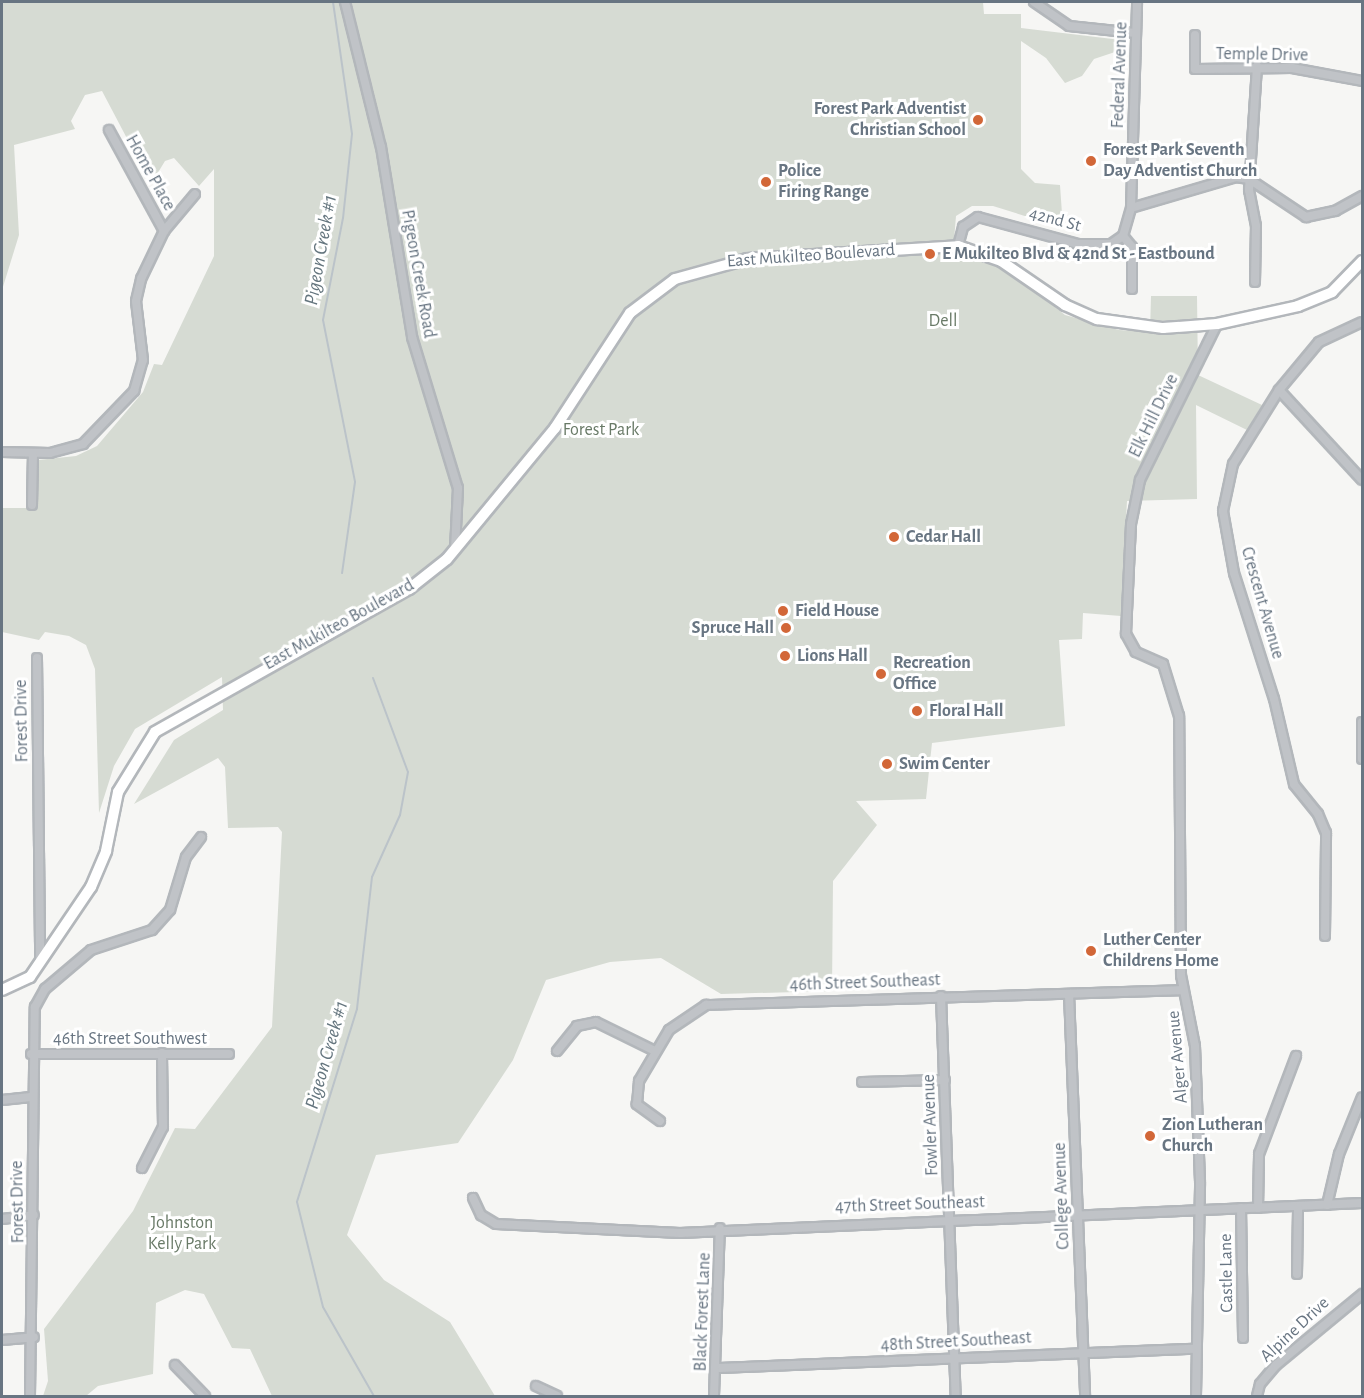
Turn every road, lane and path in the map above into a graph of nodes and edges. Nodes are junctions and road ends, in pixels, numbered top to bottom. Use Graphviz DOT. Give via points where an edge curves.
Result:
graph roads {
  1 [pos="345,2"];
  2 [pos="1034,2"];
  3 [pos="1137,2"];
  4 [pos="1136,33"];
  5 [pos="1195,35"];
  6 [pos="1257,66"];
  7 [pos="1362,81"];
  8 [pos="109,130"];
  9 [pos="1249,178"];
  10 [pos="195,194"];
  11 [pos="1362,196"];
  12 [pos="1131,208"];
  13 [pos="164,231"];
  14 [pos="1123,236"];
  15 [pos="958,246"];
  16 [pos="1362,261"];
  17 [pos="1255,282"];
  18 [pos="1132,289"];
  19 [pos="1362,322"];
  20 [pos="1216,324"];
  21 [pos="1279,390"];
  22 [pos="2,452"];
  23 [pos="33,453"];
  24 [pos="1362,480"];
  25 [pos="32,505"];
  26 [pos="455,551"];
  27 [pos="37,658"];
  28 [pos="1179,716"];
  29 [pos="1362,722"];
  30 [pos="1362,759"];
  31 [pos="201,837"];
  32 [pos="1325,936"];
  33 [pos="40,963"];
  34 [pos="2,990"];
  35 [pos="1183,990"];
  36 [pos="1069,994"];
  37 [pos="941,996"];
  38 [pos="653,1050"];
  39 [pos="557,1051"];
  40 [pos="162,1053"];
  41 [pos="31,1054"];
  42 [pos="229,1054"];
  43 [pos="1296,1056"];
  44 [pos="945,1080"];
  45 [pos="862,1082"];
  46 [pos="31,1097"];
  47 [pos="1362,1097"];
  48 [pos="2,1100"];
  49 [pos="660,1121"];
  50 [pos="142,1168"];
  51 [pos="473,1198"];
  52 [pos="1362,1203"];
  53 [pos="1326,1205"];
  54 [pos="1298,1207"];
  55 [pos="1258,1208"];
  56 [pos="1241,1209"];
  57 [pos="1198,1210"];
  58 [pos="34,1215"];
  59 [pos="1078,1215"];
  60 [pos="2,1219"];
  61 [pos="949,1219"];
  62 [pos="720,1228"];
  63 [pos="1297,1274"];
  64 [pos="1362,1294"];
  65 [pos="34,1337"];
  66 [pos="1243,1338"];
  67 [pos="2,1340"];
  68 [pos="1196,1349"];
  69 [pos="1082,1351"];
  70 [pos="955,1358"];
  71 [pos="175,1365"];
  72 [pos="717,1368"];
  73 [pos="536,1386"];
  74 [pos="30,1396"];
  75 [pos="205,1396"];
  76 [pos="557,1396"];
  77 [pos="714,1396"];
  78 [pos="956,1396"];
  79 [pos="1085,1396"];
  80 [pos="1196,1396"];
  81 [pos="1257,1396"];
  1 -- 26 [label="street, Pigeon Creek Road" via="381,147 412,337 458,488"];
  2 -- 4 [label="street" via="1069,26"];
  3 -- 4 [label="street, Federal Avenue"];
  4 -- 12 [label="street, Federal Avenue"];
  5 -- 6 [label="street, Temple Drive" via="1195,69"];
  6 -- 7 [label="street, Temple Drive"];
  6 -- 9 [label="street"];
  8 -- 13 [label="street, Home Place"];
  9 -- 11 [label="street" via="1306,217 1335,212"];
  9 -- 12 [label="street" via="1223,178 1188,195"];
  9 -- 17 [label="street" via="1256,226"];
  10 -- 13 [label="street"];
  12 -- 14 [label="street, Federal Avenue"];
  13 -- 23 [label="street" via="136,301 143,360 134,392 83,444 67,451"];
  14 -- 15 [label="street, 42nd St" via="1111,244 1078,244 978,217 963,226"];
  14 -- 18 [label="street" via="1132,247"];
  15 -- 20 [label="main road, East Mukilteo Boulevard" via="1001,261 1065,305 1097,320 1163,328"];
  15 -- 26 [label="main road, East Mukilteo Boulevard" via="720,262 658,289 617,329 555,428"];
  16 -- 20 [label="main road, East Mukilteo Boulevard" via="1332,292 1307,303"];
  19 -- 21 [label="street, Crescent Avenue" via="1319,342"];
  20 -- 28 [label="street, Elk Hill Drive" via="1140,480 1131,524 1128,645 1163,664"];
  21 -- 24 [label="street"];
  21 -- 32 [label="street, Crescent Avenue" via="1233,465 1223,511 1234,573 1274,699 1294,784 1318,814 1326,833"];
  22 -- 23 [label="street"];
  23 -- 25 [label="street"];
  26 -- 33 [label="main road, East Mukilteo Boulevard" via="409,589 155,732 118,792 106,850 68,924"];
  27 -- 33 [label="street, Forest Drive"];
  28 -- 35 [label="street, Alger Avenue"];
  29 -- 30 [label="street"];
  31 -- 41 [label="street, Forest Drive" via="186,857 170,910 152,930 91,950 45,989 35,1007"];
  33 -- 34 [label="main road, East Mukilteo Boulevard" via="30,977"];
  35 -- 36 [label="street, 46th Street Southeast"];
  35 -- 57 [label="street, Alger Avenue" via="1195,1046"];
  36 -- 37 [label="street, 46th Street Southeast"];
  36 -- 59 [label="street, College Avenue"];
  37 -- 38 [label="street, 46th Street Southeast" via="723,1002 687,1014"];
  37 -- 44 [label="street, Fowler Avenue"];
  38 -- 39 [label="street" via="596,1022 577,1026"];
  38 -- 49 [label="street, 46th Street Southeast" via="636,1094 641,1111"];
  40 -- 41 [label="street, 46th Street Southwest"];
  40 -- 42 [label="street, 46th Street Southwest"];
  40 -- 50 [label="street" via="163,1127"];
  41 -- 46 [label="street, Forest Drive"];
  43 -- 55 [label="street" via="1259,1154"];
  44 -- 45 [label="street"];
  44 -- 61 [label="street, Fowler Avenue"];
  46 -- 48 [label="street"];
  46 -- 58 [label="street, Forest Drive"];
  47 -- 53 [label="street" via="1339,1154"];
  51 -- 62 [label="street, 47th Street Southeast" via="481,1215 508,1225 680,1233"];
  52 -- 53 [label="street, 47th Street Southeast"];
  53 -- 54 [label="street, 47th Street Southeast"];
  54 -- 55 [label="street, 47th Street Southeast"];
  54 -- 63 [label="street"];
  55 -- 56 [label="street, 47th Street Southeast"];
  56 -- 57 [label="street, 47th Street Southeast"];
  56 -- 66 [label="street, Castle Lane"];
  57 -- 59 [label="street, 47th Street Southeast"];
  57 -- 68 [label="street, Alger Avenue"];
  58 -- 60 [label="street"];
  58 -- 65 [label="street, Forest Drive"];
  59 -- 61 [label="street, 47th Street Southeast"];
  59 -- 69 [label="street, College Avenue"];
  61 -- 62 [label="street, 47th Street Southeast"];
  61 -- 70 [label="street, Fowler Avenue"];
  62 -- 72 [label="street, Black Forest Lane"];
  64 -- 81 [label="street, Alpine Drive" via="1276,1365"];
  65 -- 67 [label="street"];
  65 -- 74 [label="street, Forest Drive"];
  68 -- 69 [label="street, 48th Street Southeast"];
  68 -- 80 [label="street, Alger Avenue"];
  69 -- 70 [label="street, 48th Street Southeast"];
  69 -- 79 [label="street, College Avenue"];
  70 -- 72 [label="street, 48th Street Southeast"];
  70 -- 78 [label="street, Fowler Avenue"];
  71 -- 75 [label="street"];
  72 -- 77 [label="street, Black Forest Lane"];
  73 -- 76 [label="street"];
}
